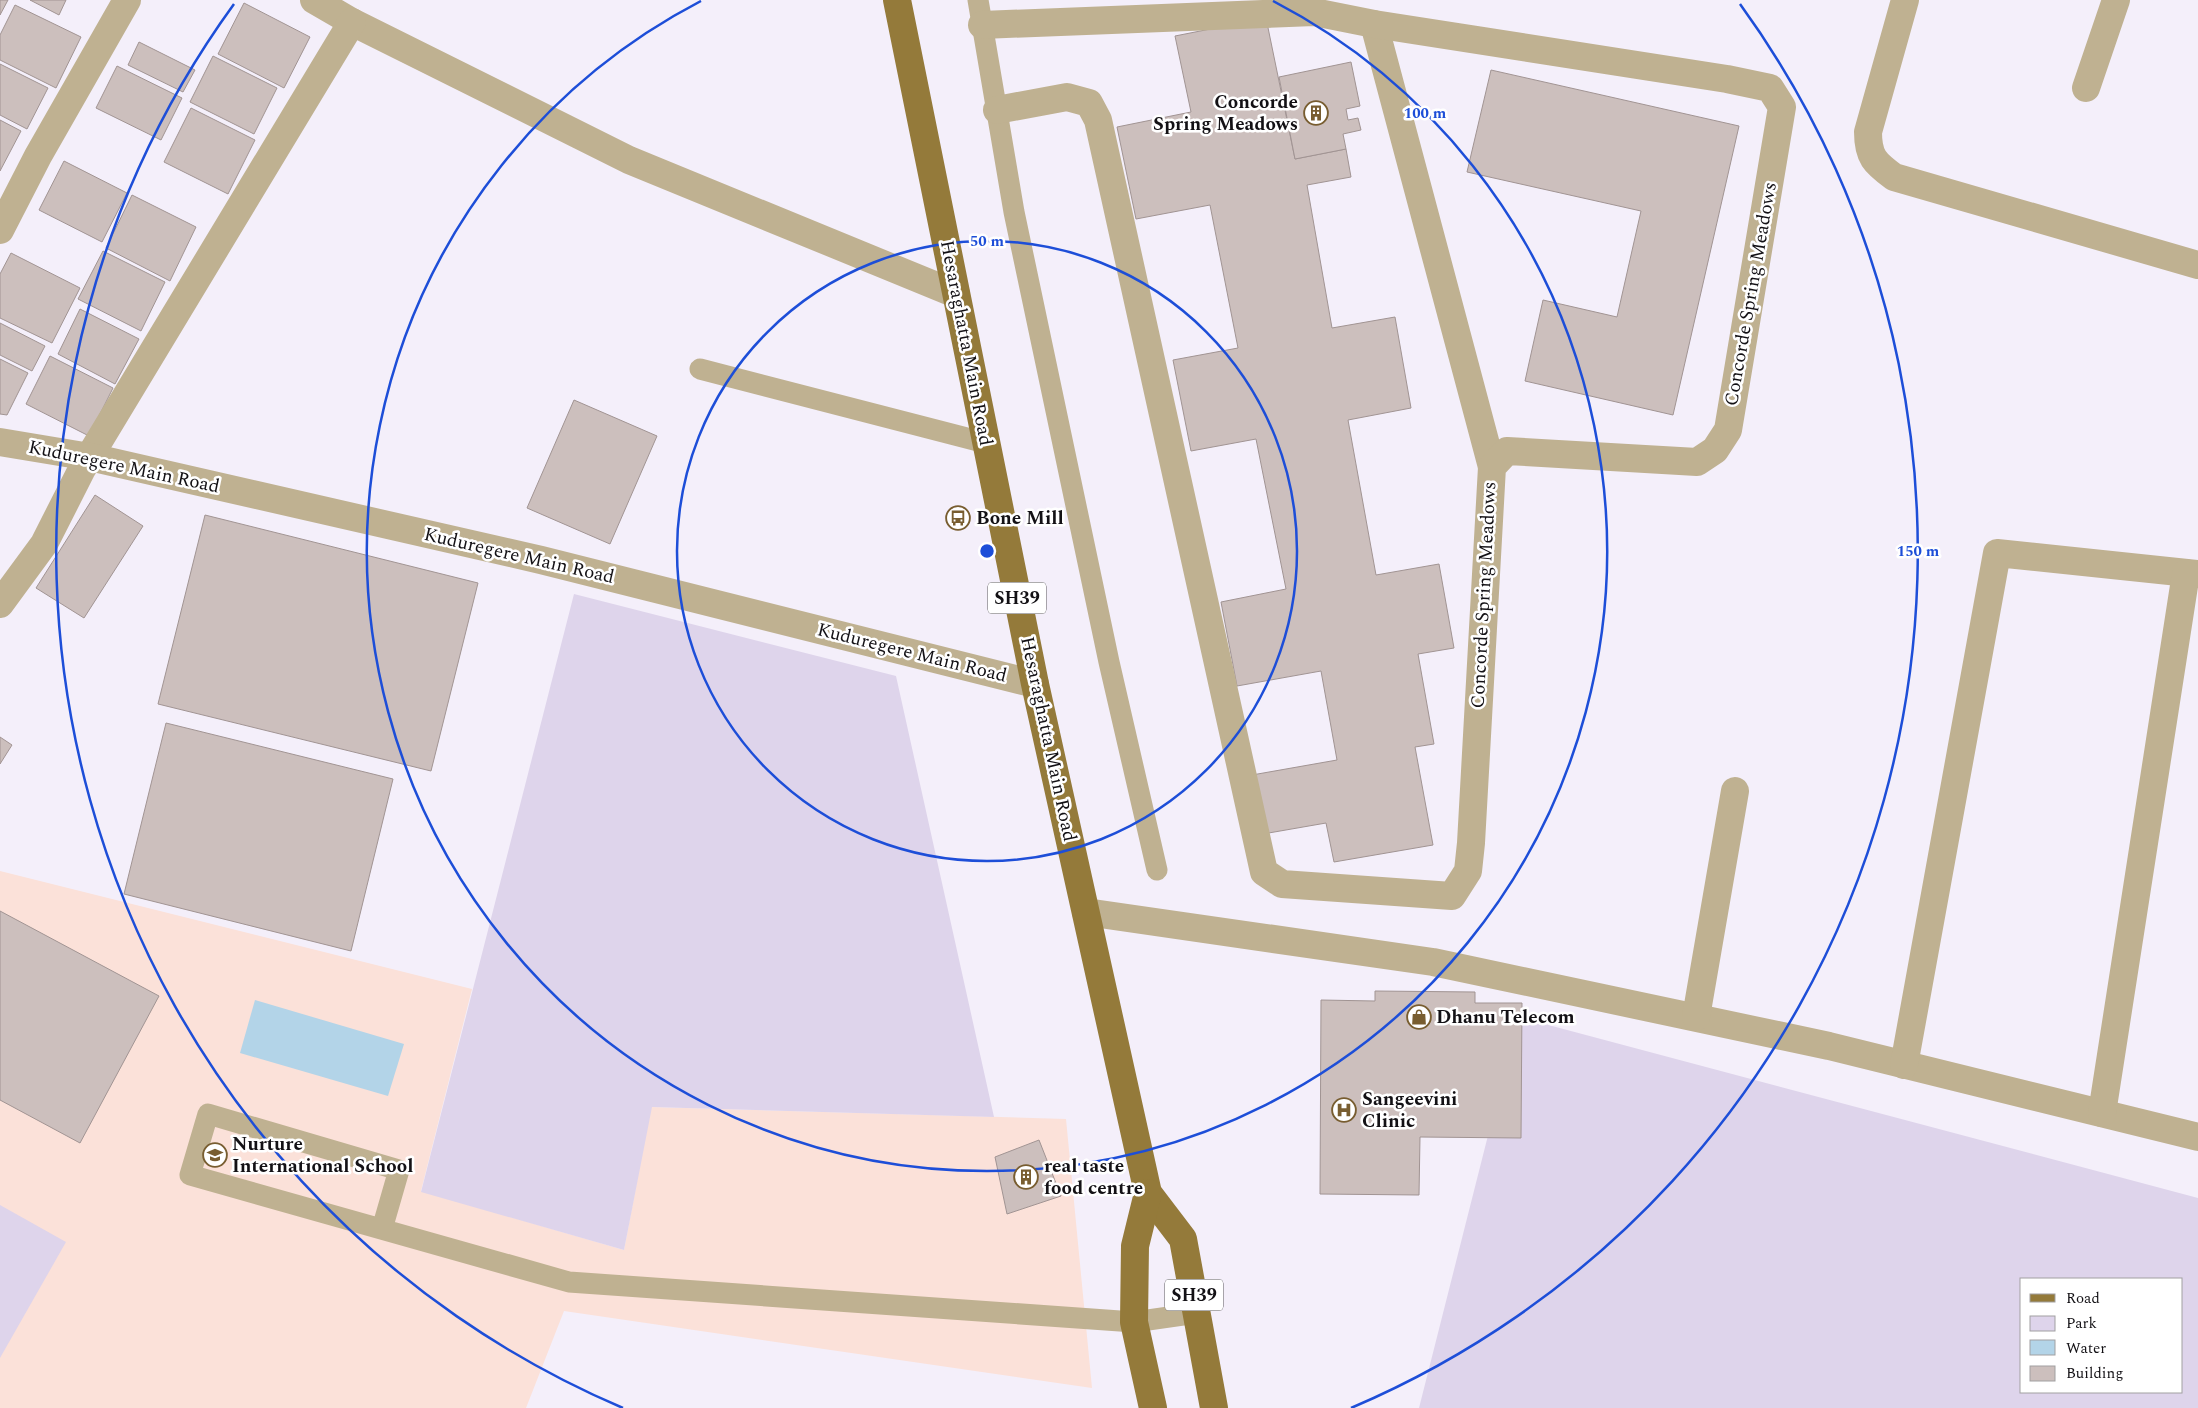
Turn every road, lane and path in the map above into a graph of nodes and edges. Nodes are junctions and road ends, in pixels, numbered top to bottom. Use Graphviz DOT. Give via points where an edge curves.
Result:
graph roads {
  1 [pos="127,0"];
  2 [pos="314,0"];
  3 [pos="897,0"];
  4 [pos="1905,0"];
  5 [pos="2116,0"];
  6 [pos="980,12"];
  7 [pos="352,22"];
  8 [pos="1374,24"];
  9 [pos="2086,88"];
  10 [pos="996,110"];
  11 [pos="0,230"];
  12 [pos="2198,265"];
  13 [pos="956,294"];
  14 [pos="700,369"];
  15 [pos="0,442"];
  16 [pos="986,443"];
  17 [pos="90,457"];
  18 [pos="1492,467"];
  19 [pos="2192,573"];
  20 [pos="0,604"];
  21 [pos="1035,684"];
  22 [pos="1735,791"];
  23 [pos="1157,870"];
  24 [pos="1086,912"];
  25 [pos="1696,1017"];
  26 [pos="1904,1064"];
  27 [pos="2102,1113"];
  28 [pos="2198,1138"];
  29 [pos="1148,1193"];
  30 [pos="382,1229"];
  31 [pos="1197,1313"];
  32 [pos="1134,1322"];
  33 [pos="1152,1408"];
  34 [pos="1214,1408"];
  1 -- 11 [label="street" via="38,156"];
  2 -- 7 [label="street"];
  3 -- 13 [label="main road, Hesaraghatta Main Road / SH39"];
  4 -- 12 [label="street" via="1868,132 1871,157 1881,168 1894,177"];
  5 -- 9 [label="street"];
  6 -- 8 [label="street, Concorde Spring Meadows" via="1314,12"];
  6 -- 10 [label="lane"];
  7 -- 13 [label="street" via="629,160"];
  7 -- 17 [label="street"];
  8 -- 18 [label="street"];
  8 -- 18 [label="street, Concorde Spring Meadows" via="1727,79 1770,88 1782,107 1728,430 1715,450 1698,462 1507,451"];
  10 -- 18 [label="street, Concorde Spring Meadows" via="1067,97 1089,103 1098,120 1262,864 1264,872 1282,884 1452,896 1468,871"];
  10 -- 23 [label="lane" via="1018,231 1109,662"];
  13 -- 16 [label="main road, Hesaraghatta Main Road / SH39"];
  14 -- 16 [label="lane"];
  15 -- 17 [label="street, Kuduregere Main Road"];
  16 -- 21 [label="main road, Hesaraghatta Main Road / SH39"];
  17 -- 20 [label="street" via="44,544"];
  17 -- 21 [label="street, Kuduregere Main Road" via="541,560"];
  19 -- 26 [label="street" via="1997,553"];
  19 -- 27 [label="street"];
  21 -- 24 [label="main road, Hesaraghatta Main Road / SH39"];
  22 -- 25 [label="street"];
  24 -- 25 [label="street" via="1433,962"];
  24 -- 29 [label="main road, Hesaraghatta Main Road / SH39"];
  25 -- 26 [label="street"];
  26 -- 27 [label="street"];
  27 -- 28 [label="street"];
  29 -- 31 [label="main road, Hesaraghatta Main Road / SH39" via="1183,1239"];
  29 -- 32 [label="main road" via="1135,1246"];
  30 -- 30 [label="lane" via="400,1170 208,1114 190,1175"];
  30 -- 32 [label="lane" via="569,1282"];
  31 -- 32 [label="lane"];
  31 -- 34 [label="main road, Hesaraghatta Main Road / SH39"];
  32 -- 33 [label="main road"];
}
